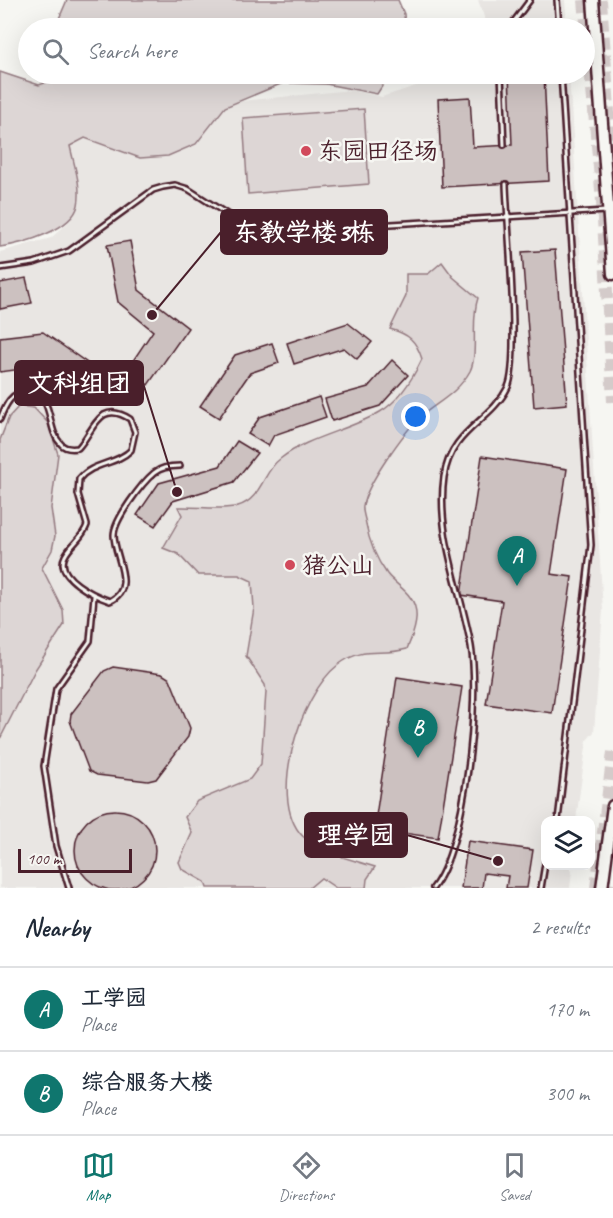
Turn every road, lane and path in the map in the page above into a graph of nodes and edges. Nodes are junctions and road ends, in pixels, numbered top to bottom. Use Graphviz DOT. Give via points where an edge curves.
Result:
graph roads {
  1 [pos="530,0"];
  2 [pos="557,0"];
  3 [pos="593,0"];
  4 [pos="516,18"];
  5 [pos="558,18"];
  6 [pos="594,18"];
  7 [pos="595,28"];
  8 [pos="501,84"];
  9 [pos="562,84"];
  10 [pos="504,145"];
  11 [pos="506,184"];
  12 [pos="608,210"];
  13 [pos="570,212"];
  14 [pos="507,216"];
  15 [pos="0,268"];
  16 [pos="613,274"];
  17 [pos="0,419"];
  18 [pos="180,466"];
  19 [pos="94,596"];
  20 [pos="613,806"];
  21 [pos="558,816"];
  22 [pos="544,870"];
  23 [pos="69,888"];
  24 [pos="433,888"];
  25 [pos="541,888"];
  26 [pos="602,888"];
  1 -- 4 [label="lane"];
  2 -- 5 [label="lane"];
  3 -- 6 [label="main road"];
  7 -- 12 [label="main road"];
  8 -- 10 [label="lane"];
  9 -- 13 [label="lane"];
  11 -- 14 [label="lane"];
  12 -- 13 [label="lane"];
  12 -- 16 [label="main road"];
  13 -- 14 [label="lane"];
  13 -- 21 [label="lane" via="591,545"];
  14 -- 15 [label="lane" via="274,231 241,223 188,189 175,185 153,190 69,251 34,263"];
  14 -- 24 [label="lane" via="513,353 509,384 500,399 464,433 451,452 444,476 442,512 471,648 475,693 461,820 442,877"];
  17 -- 19 [label="lane" via="13,397 34,393 45,401 62,447 70,449 78,448 94,422 105,415 122,414 130,419 135,432 131,450 85,473 78,487 87,525 66,554 64,567"];
  18 -- 19 [label="lane" via="154,473 121,516 114,533 124,582 122,591 110,601"];
  19 -- 23 [label="lane" via="90,641 57,689 44,766 56,846"];
  20 -- 26 [label="main road"];
  22 -- 25 [label="lane"];
}
